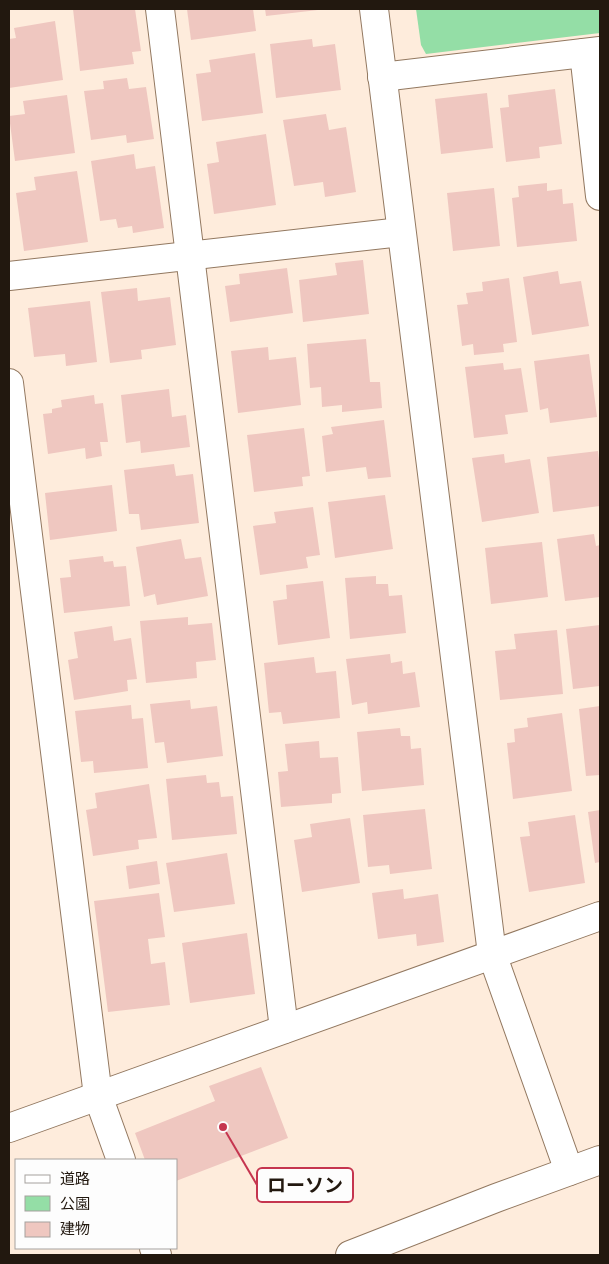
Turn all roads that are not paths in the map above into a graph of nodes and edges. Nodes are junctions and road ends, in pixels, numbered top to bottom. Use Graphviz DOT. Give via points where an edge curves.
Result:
graph roads {
  1 [pos="160,9"];
  2 [pos="374,9"];
  3 [pos="592,52"];
  4 [pos="382,77"];
  5 [pos="600,196"];
  6 [pos="401,232"];
  7 [pos="190,256"];
  8 [pos="9,276"];
  9 [pos="9,383"];
  10 [pos="600,916"];
  11 [pos="492,954"];
  12 [pos="284,1029"];
  13 [pos="98,1096"];
  14 [pos="9,1128"];
  15 [pos="121,1159"];
  16 [pos="600,1160"];
  17 [pos="569,1171"];
  18 [pos="350,1255"];
  1 -- 7 [label="street"];
  2 -- 4 [label="street"];
  3 -- 4 [label="street"];
  3 -- 5 [label="street"];
  4 -- 6 [label="street"];
  6 -- 7 [label="street"];
  6 -- 11 [label="street"];
  7 -- 8 [label="street"];
  7 -- 12 [label="street"];
  9 -- 13 [label="street"];
  10 -- 11 [label="street"];
  11 -- 12 [label="street"];
  11 -- 17 [label="street"];
  12 -- 13 [label="street"];
  13 -- 14 [label="street"];
  13 -- 15 [label="street"];
  16 -- 17 [label="street"];
  17 -- 18 [label="street"];
}
